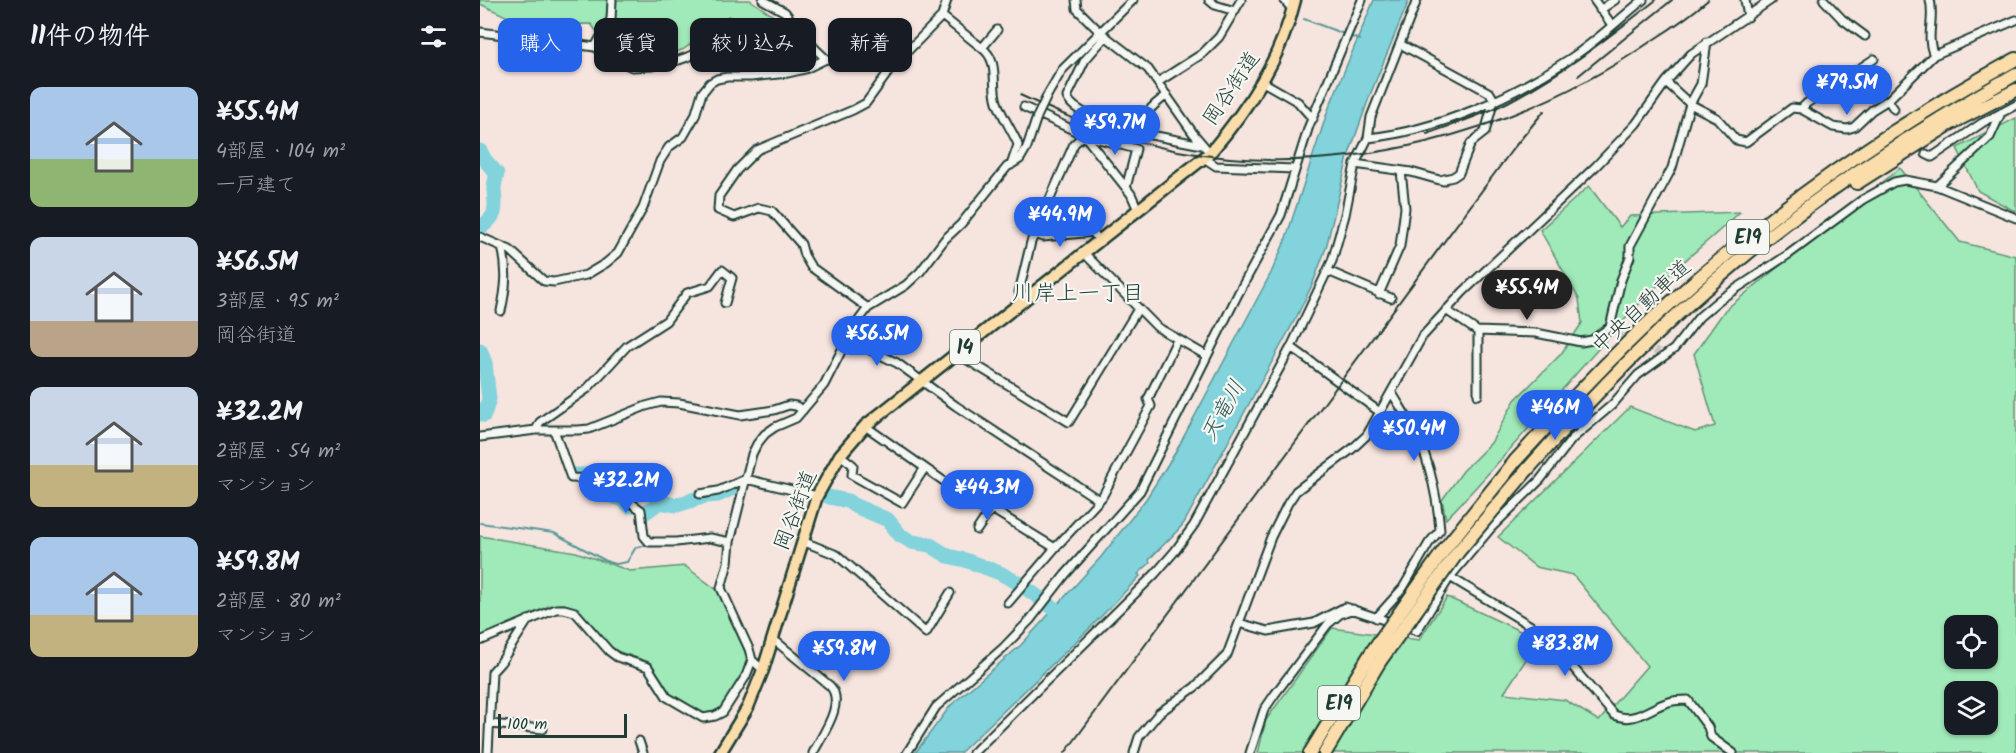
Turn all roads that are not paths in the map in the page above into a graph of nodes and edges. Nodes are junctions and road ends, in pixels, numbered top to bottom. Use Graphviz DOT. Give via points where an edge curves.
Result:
graph roads {
  1 [pos="612,0"];
  2 [pos="763,0"];
  3 [pos="948,0"];
  4 [pos="1076,0"];
  5 [pos="1133,0"];
  6 [pos="1209,0"];
  7 [pos="1241,0"];
  8 [pos="1284,0"];
  9 [pos="1362,0"];
  10 [pos="1417,0"];
  11 [pos="1594,0"];
  12 [pos="1615,0"];
  13 [pos="1643,0"];
  14 [pos="1745,0"];
  15 [pos="1771,0"];
  16 [pos="1824,0"];
  17 [pos="1930,0"];
  18 [pos="1294,5"];
  19 [pos="1600,10"];
  20 [pos="1235,11"];
  21 [pos="942,16"];
  22 [pos="611,18"];
  23 [pos="789,18"];
  24 [pos="1748,18"];
  25 [pos="2016,20"];
  26 [pos="1612,25"];
  27 [pos="997,30"];
  28 [pos="480,32"];
  29 [pos="1103,34"];
  30 [pos="1865,36"];
  31 [pos="1707,42"];
  32 [pos="1400,44"];
  33 [pos="594,46"];
  34 [pos="912,47"];
  35 [pos="982,48"];
  36 [pos="816,49"];
  37 [pos="2016,52"];
  38 [pos="1934,56"];
  39 [pos="826,59"];
  40 [pos="1874,59"];
  41 [pos="2016,59"];
  42 [pos="888,72"];
  43 [pos="2016,74"];
  44 [pos="1158,82"];
  45 [pos="1263,82"];
  46 [pos="1666,82"];
  47 [pos="2016,90"];
  48 [pos="1167,95"];
  49 [pos="1494,100"];
  50 [pos="1888,100"];
  51 [pos="1690,104"];
  52 [pos="2016,105"];
  53 [pos="1024,107"];
  54 [pos="1801,109"];
  55 [pos="1894,109"];
  56 [pos="2001,113"];
  57 [pos="1312,118"];
  58 [pos="1141,133"];
  59 [pos="1084,135"];
  60 [pos="1368,138"];
  61 [pos="1206,152"];
  62 [pos="1926,154"];
  63 [pos="1355,164"];
  64 [pos="1011,165"];
  65 [pos="1294,169"];
  66 [pos="1401,171"];
  67 [pos="1937,186"];
  68 [pos="1126,188"];
  69 [pos="1138,210"];
  70 [pos="2016,219"];
  71 [pos="1035,234"];
  72 [pos="480,237"];
  73 [pos="1099,240"];
  74 [pos="502,247"];
  75 [pos="1084,253"];
  76 [pos="1328,271"];
  77 [pos="1378,294"];
  78 [pos="1391,298"];
  79 [pos="1024,301"];
  80 [pos="725,303"];
  81 [pos="868,308"];
  82 [pos="1138,309"];
  83 [pos="1446,310"];
  84 [pos="501,311"];
  85 [pos="1679,314"];
  86 [pos="1610,327"];
  87 [pos="1478,331"];
  88 [pos="1616,333"];
  89 [pos="849,335"];
  90 [pos="1177,340"];
  91 [pos="1292,347"];
  92 [pos="956,353"];
  93 [pos="1207,356"];
  94 [pos="921,381"];
  95 [pos="1584,388"];
  96 [pos="1392,393"];
  97 [pos="1478,395"];
  98 [pos="803,410"];
  99 [pos="1382,413"];
  100 [pos="865,426"];
  101 [pos="536,430"];
  102 [pos="554,430"];
  103 [pos="480,437"];
  104 [pos="840,455"];
  105 [pos="924,469"];
  106 [pos="746,479"];
  107 [pos="700,494"];
  108 [pos="817,496"];
  109 [pos="1099,500"];
  110 [pos="991,509"];
  111 [pos="977,530"];
  112 [pos="802,541"];
  113 [pos="730,542"];
  114 [pos="1055,548"];
  115 [pos="1450,577"];
  116 [pos="950,593"];
  117 [pos="1008,603"];
  118 [pos="1353,609"];
  119 [pos="1376,618"];
  120 [pos="528,620"];
  121 [pos="1239,623"];
  122 [pos="773,639"];
  123 [pos="480,641"];
  124 [pos="1376,657"];
  125 [pos="752,660"];
  126 [pos="763,670"];
  127 [pos="490,724"];
  128 [pos="543,729"];
  129 [pos="639,741"];
  130 [pos="488,753"];
  131 [pos="643,753"];
  132 [pos="720,753"];
  133 [pos="813,753"];
  134 [pos="907,753"];
  135 [pos="973,753"];
  136 [pos="1134,753"];
  137 [pos="1250,753"];
  138 [pos="1310,753"];
  139 [pos="1325,753"];
  140 [pos="1733,753"];
  1 -- 22 [label="street"];
  2 -- 23 [label="street"];
  3 -- 21 [label="street"];
  4 -- 29 [label="street" via="1077,9"];
  5 -- 29 [label="street"];
  6 -- 20 [label="street"];
  7 -- 20 [label="street"];
  8 -- 18 [label="street"];
  9 -- 57 [label="street"];
  10 -- 32 [label="street"];
  11 -- 19 [label="street"];
  12 -- 19 [label="street"];
  13 -- 26 [label="street"];
  14 -- 24 [label="street"];
  15 -- 24 [label="street"];
  16 -- 30 [label="street" via="1842,20"];
  17 -- 38 [label="street" via="1933,12 1929,37"];
  18 -- 45 [label="main road, 岡谷街道 / 14"];
  19 -- 26 [label="street"];
  20 -- 44 [label="street" via="1219,37 1202,54"];
  21 -- 34 [label="street"];
  21 -- 35 [label="street"];
  24 -- 31 [label="street"];
  25 -- 38 [label="street"];
  26 -- 49 [label="street" via="1573,57"];
  27 -- 35 [label="street"];
  28 -- 33 [label="street"];
  29 -- 44 [label="street" via="1148,69"];
  29 -- 58 [label="street" via="1084,60 1067,97 1088,115"];
  29 -- 64 [label="street, bridge" via="1062,70 1037,117 1027,147"];
  31 -- 46 [label="street" via="1690,54"];
  31 -- 51 [label="street" via="1701,84"];
  32 -- 49 [label="street" via="1490,93"];
  32 -- 60 [label="street" via="1371,117"];
  35 -- 64 [label="street" via="991,58 997,101 1018,145"];
  36 -- 39 [label="street"];
  37 -- 95 [label="highway" via="1887,130 1761,218 1652,313"];
  38 -- 50 [label="street"];
  39 -- 74 [label="street" via="788,73 727,77 710,83 683,136 660,161 643,208 618,253 586,275 544,281"];
  40 -- 54 [label="street"];
  41 -- 95 [label="highway, 中央自動車道 / E19" via="1890,135 1767,222 1666,307"];
  42 -- 81 [label="street" via="866,103 757,150 737,170 717,204 718,210 734,217 759,208 772,211 801,244 811,267"];
  43 -- 85 [label="highway, 中央自動車道 / E19" via="1858,172 1737,262"];
  44 -- 48 [label="street"];
  45 -- 57 [label="street" via="1298,102"];
  45 -- 61 [label="main road, 岡谷街道 / 14" via="1250,103"];
  46 -- 51 [label="street"];
  46 -- 83 [label="street" via="1628,133"];
  47 -- 85 [label="highway" via="1950,124 1867,176"];
  48 -- 58 [label="street" via="1149,108"];
  48 -- 61 [label="street"];
  49 -- 60 [label="street" via="1454,117"];
  49 -- 66 [label="street" via="1485,132 1471,143 1459,173 1442,181"];
  50 -- 54 [label="street" via="1847,129 1833,127"];
  50 -- 55 [label="street"];
  51 -- 54 [label="street" via="1717,118 1736,140 1746,142 1792,108"];
  51 -- 86 [label="street" via="1672,168 1630,246"];
  52 -- 56 [label="street"];
  53 -- 59 [label="street"];
  56 -- 62 [label="street" via="1932,157"];
  56 -- 67 [label="street" via="1990,137"];
  57 -- 65 [label="street"];
  58 -- 61 [label="street"];
  59 -- 68 [label="street"];
  59 -- 68 [label="street" via="1136,148"];
  59 -- 71 [label="street" via="1074,144"];
  60 -- 63 [label="street"];
  61 -- 65 [label="street" via="1215,166"];
  61 -- 69 [label="main road, 岡谷街道 / 14"];
  63 -- 66 [label="street"];
  63 -- 76 [label="street"];
  64 -- 81 [label="street" via="945,238 920,273"];
  65 -- 93 [label="street" via="1281,215"];
  66 -- 77 [label="street" via="1405,208 1400,246"];
  67 -- 70 [label="street"];
  67 -- 115 [label="street" via="1905,180 1894,182 1719,300 1699,317 1674,349 1638,375 1612,405 1572,439 1540,480 1491,528"];
  68 -- 69 [label="street"];
  69 -- 73 [label="main road, 岡谷街道 / 14"];
  71 -- 73 [label="street" via="1043,237 1093,232"];
  71 -- 79 [label="street" via="1019,292"];
  72 -- 74 [label="street"];
  73 -- 75 [label="main road, 岡谷街道 / 14"];
  74 -- 84 [label="street" via="507,284"];
  75 -- 79 [label="main road, 岡谷街道 / 14"];
  75 -- 82 [label="street"];
  76 -- 77 [label="street"];
  76 -- 91 [label="street"];
  77 -- 78 [label="street"];
  79 -- 92 [label="main road, 岡谷街道 / 14"];
  80 -- 101 [label="street" via="732,278 722,270 710,286 687,293 666,321 627,346 587,389 540,422"];
  81 -- 89 [label="street"];
  82 -- 90 [label="street"];
  82 -- 92 [label="street" via="1069,422"];
  83 -- 87 [label="street"];
  83 -- 96 [label="street" via="1422,337"];
  85 -- 124 [label="highway, 中央自動車道 / E19, bridge" via="1591,398 1527,470"];
  86 -- 87 [label="street" via="1592,340 1581,342 1536,333"];
  86 -- 88 [label="street"];
  87 -- 97 [label="street"];
  89 -- 94 [label="street"];
  89 -- 98 [label="street" via="824,385"];
  90 -- 93 [label="street"];
  90 -- 109 [label="street" via="1148,399 1151,406"];
  91 -- 99 [label="street"];
  91 -- 135 [label="street" via="1194,525 1175,551"];
  92 -- 94 [label="main road, 岡谷街道 / 14"];
  93 -- 134 [label="street" via="1140,491 1065,574 1030,620 936,706"];
  94 -- 100 [label="main road, 岡谷街道 / 14"];
  94 -- 109 [label="street"];
  95 -- 124 [label="highway, 中央自動車道 / E19, bridge" via="1516,460 1447,546"];
  96 -- 99 [label="street"];
  96 -- 119 [label="street" via="1424,451 1440,530 1403,588"];
  98 -- 102 [label="street" via="789,405 740,415 661,402 589,429"];
  98 -- 106 [label="street" via="761,439 752,454"];
  99 -- 121 [label="street" via="1367,435 1296,491 1288,502"];
  100 -- 104 [label="main road, 岡谷街道 / 14"];
  100 -- 105 [label="street"];
  101 -- 102 [label="street"];
  101 -- 103 [label="street"];
  102 -- 113 [label="street" via="571,478 598,479 642,510 644,536 649,542 710,538"];
  104 -- 105 [label="street" via="853,465 852,475 902,503"];
  104 -- 108 [label="main road, 岡谷街道 / 14"];
  105 -- 110 [label="street"];
  106 -- 107 [label="street"];
  106 -- 108 [label="street"];
  106 -- 113 [label="street"];
  108 -- 112 [label="main road, 岡谷街道 / 14"];
  109 -- 114 [label="street"];
  110 -- 111 [label="street"];
  110 -- 114 [label="street"];
  112 -- 116 [label="street" via="837,555 926,633"];
  112 -- 122 [label="main road, 岡谷街道 / 14"];
  113 -- 125 [label="street" via="721,588"];
  114 -- 117 [label="street"];
  115 -- 119 [label="street" via="1417,631"];
  115 -- 140 [label="street" via="1531,626 1614,715 1623,719 1637,717 1671,701 1688,700 1711,737"];
  118 -- 119 [label="street"];
  118 -- 121 [label="street" via="1345,607 1314,623 1268,631"];
  118 -- 137 [label="street" via="1328,624 1275,694 1264,710"];
  120 -- 123 [label="street"];
  120 -- 125 [label="street" via="556,609 575,612 609,651 648,667 667,697 703,718 723,712"];
  120 -- 127 [label="street" via="492,672"];
  121 -- 136 [label="street" via="1227,655 1195,687 1159,713 1139,737"];
  122 -- 126 [label="main road, 岡谷街道 / 14"];
  122 -- 133 [label="street" via="836,695 835,709"];
  124 -- 138 [label="highway, 中央自動車道 / E19"];
  124 -- 139 [label="highway, 中央自動車道 / E19"];
  125 -- 126 [label="street"];
  126 -- 132 [label="main road, 岡谷街道 / 14" via="748,707"];
  127 -- 128 [label="street"];
  127 -- 130 [label="street"];
  129 -- 131 [label="street"];
}
